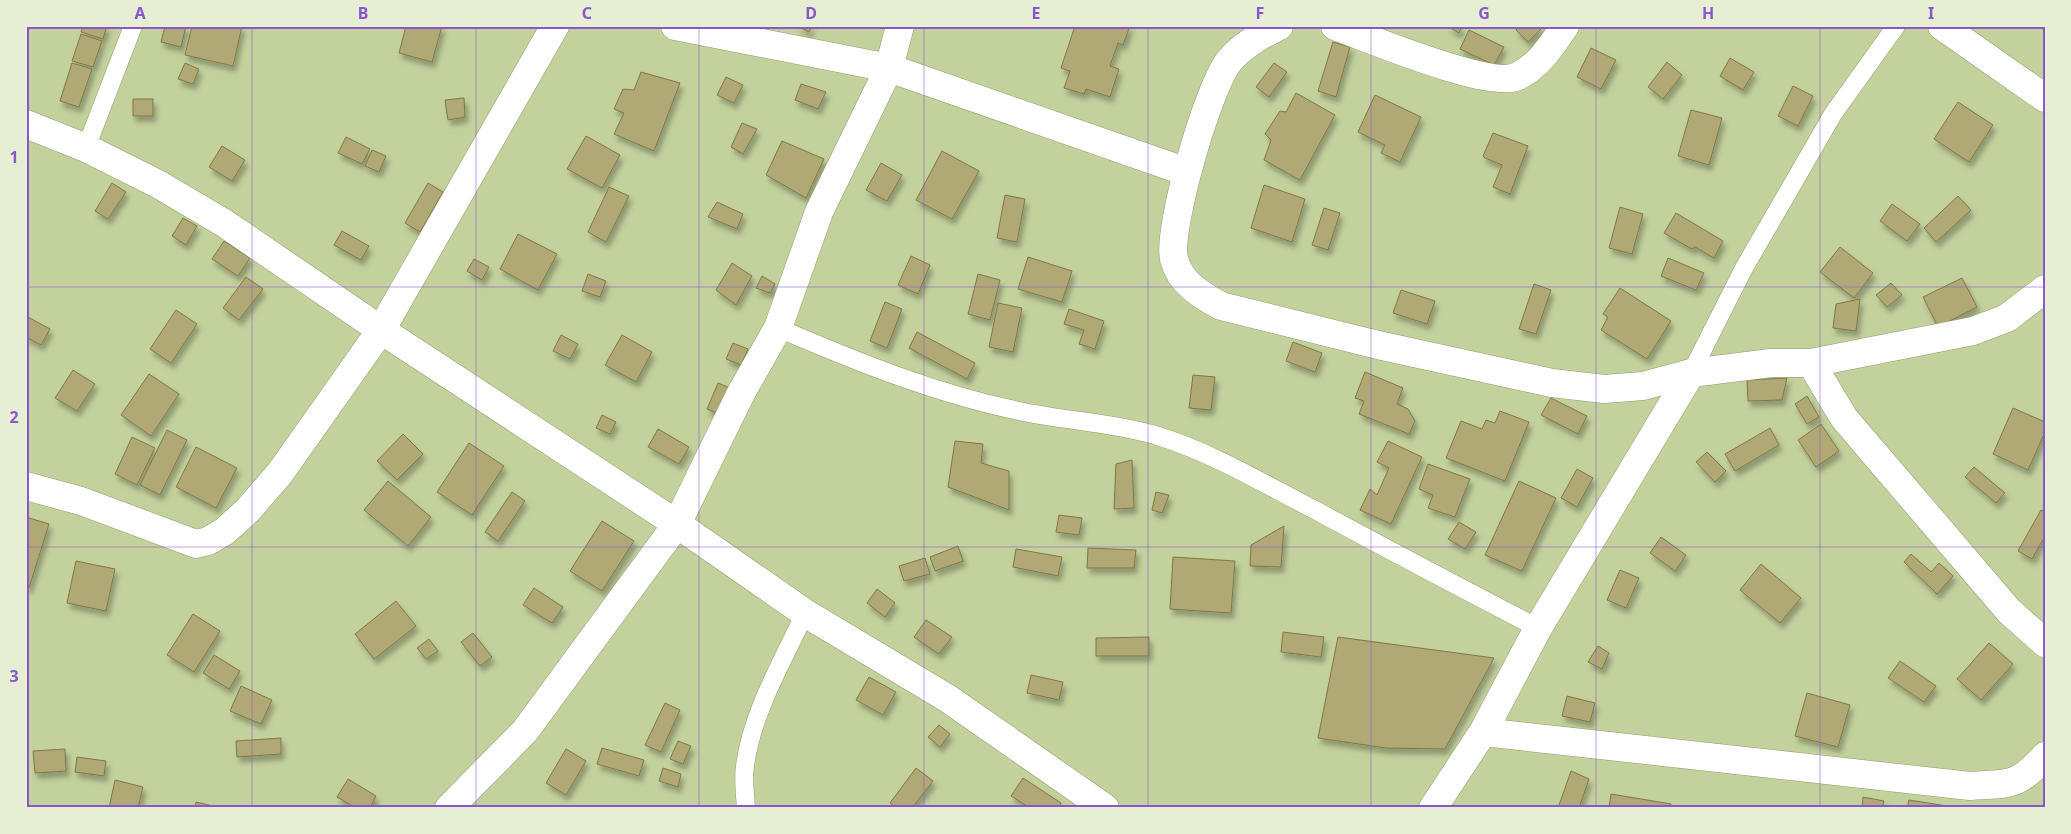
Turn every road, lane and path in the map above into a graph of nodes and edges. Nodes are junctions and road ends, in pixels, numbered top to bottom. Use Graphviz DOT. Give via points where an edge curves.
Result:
graph roads {
  1 [pos="133,26"];
  2 [pos="555,26"];
  3 [pos="675,26"];
  4 [pos="900,26"];
  5 [pos="1279,26"];
  6 [pos="1335,26"];
  7 [pos="1565,26"];
  8 [pos="1896,26"];
  9 [pos="1942,26"];
  10 [pos="889,68"];
  11 [pos="2045,98"];
  12 [pos="26,124"];
  13 [pos="86,148"];
  14 [pos="1187,172"];
  15 [pos="2045,289"];
  16 [pos="778,328"];
  17 [pos="381,330"];
  18 [pos="1811,363"];
  19 [pos="1691,373"];
  20 [pos="26,486"];
  21 [pos="677,524"];
  22 [pos="805,613"];
  23 [pos="1538,628"];
  24 [pos="2045,643"];
  25 [pos="1483,732"];
  26 [pos="2045,756"];
  27 [pos="448,808"];
  28 [pos="746,808"];
  29 [pos="1105,808"];
  30 [pos="1433,808"];
  1 -- 13 [label="lane"];
  2 -- 17 [label="street"];
  3 -- 10 [label="street"];
  4 -- 10 [label="street"];
  5 -- 14 [label="street" via="1249,41 1229,61 1216,82"];
  6 -- 7 [label="street" via="1475,76 1503,78 1517,77 1539,62"];
  8 -- 19 [label="lane" via="1833,114 1744,268"];
  9 -- 11 [label="street"];
  10 -- 14 [label="street"];
  10 -- 16 [label="street" via="819,212"];
  12 -- 13 [label="street"];
  13 -- 17 [label="street" via="158,184 224,223"];
  14 -- 19 [label="street" via="1174,258 1184,278 1199,294 1221,306 1388,348 1552,382 1604,389 1643,386"];
  15 -- 18 [label="street" via="2007,318 1973,331"];
  16 -- 21 [label="street"];
  16 -- 23 [label="lane" via="845,357 960,396 1024,412 1157,436 1195,450"];
  17 -- 20 [label="street" via="280,473 248,510 225,531 208,541 196,544 81,501"];
  17 -- 21 [label="street"];
  18 -- 19 [label="street" via="1771,363"];
  18 -- 24 [label="street" via="1844,418 2009,611"];
  19 -- 23 [label="street"];
  21 -- 22 [label="street"];
  21 -- 27 [label="street" via="525,730"];
  22 -- 28 [label="lane" via="760,712 746,755"];
  22 -- 29 [label="street" via="947,698"];
  23 -- 25 [label="street"];
  25 -- 26 [label="street" via="1970,786 2016,782"];
  25 -- 30 [label="street"];
}
